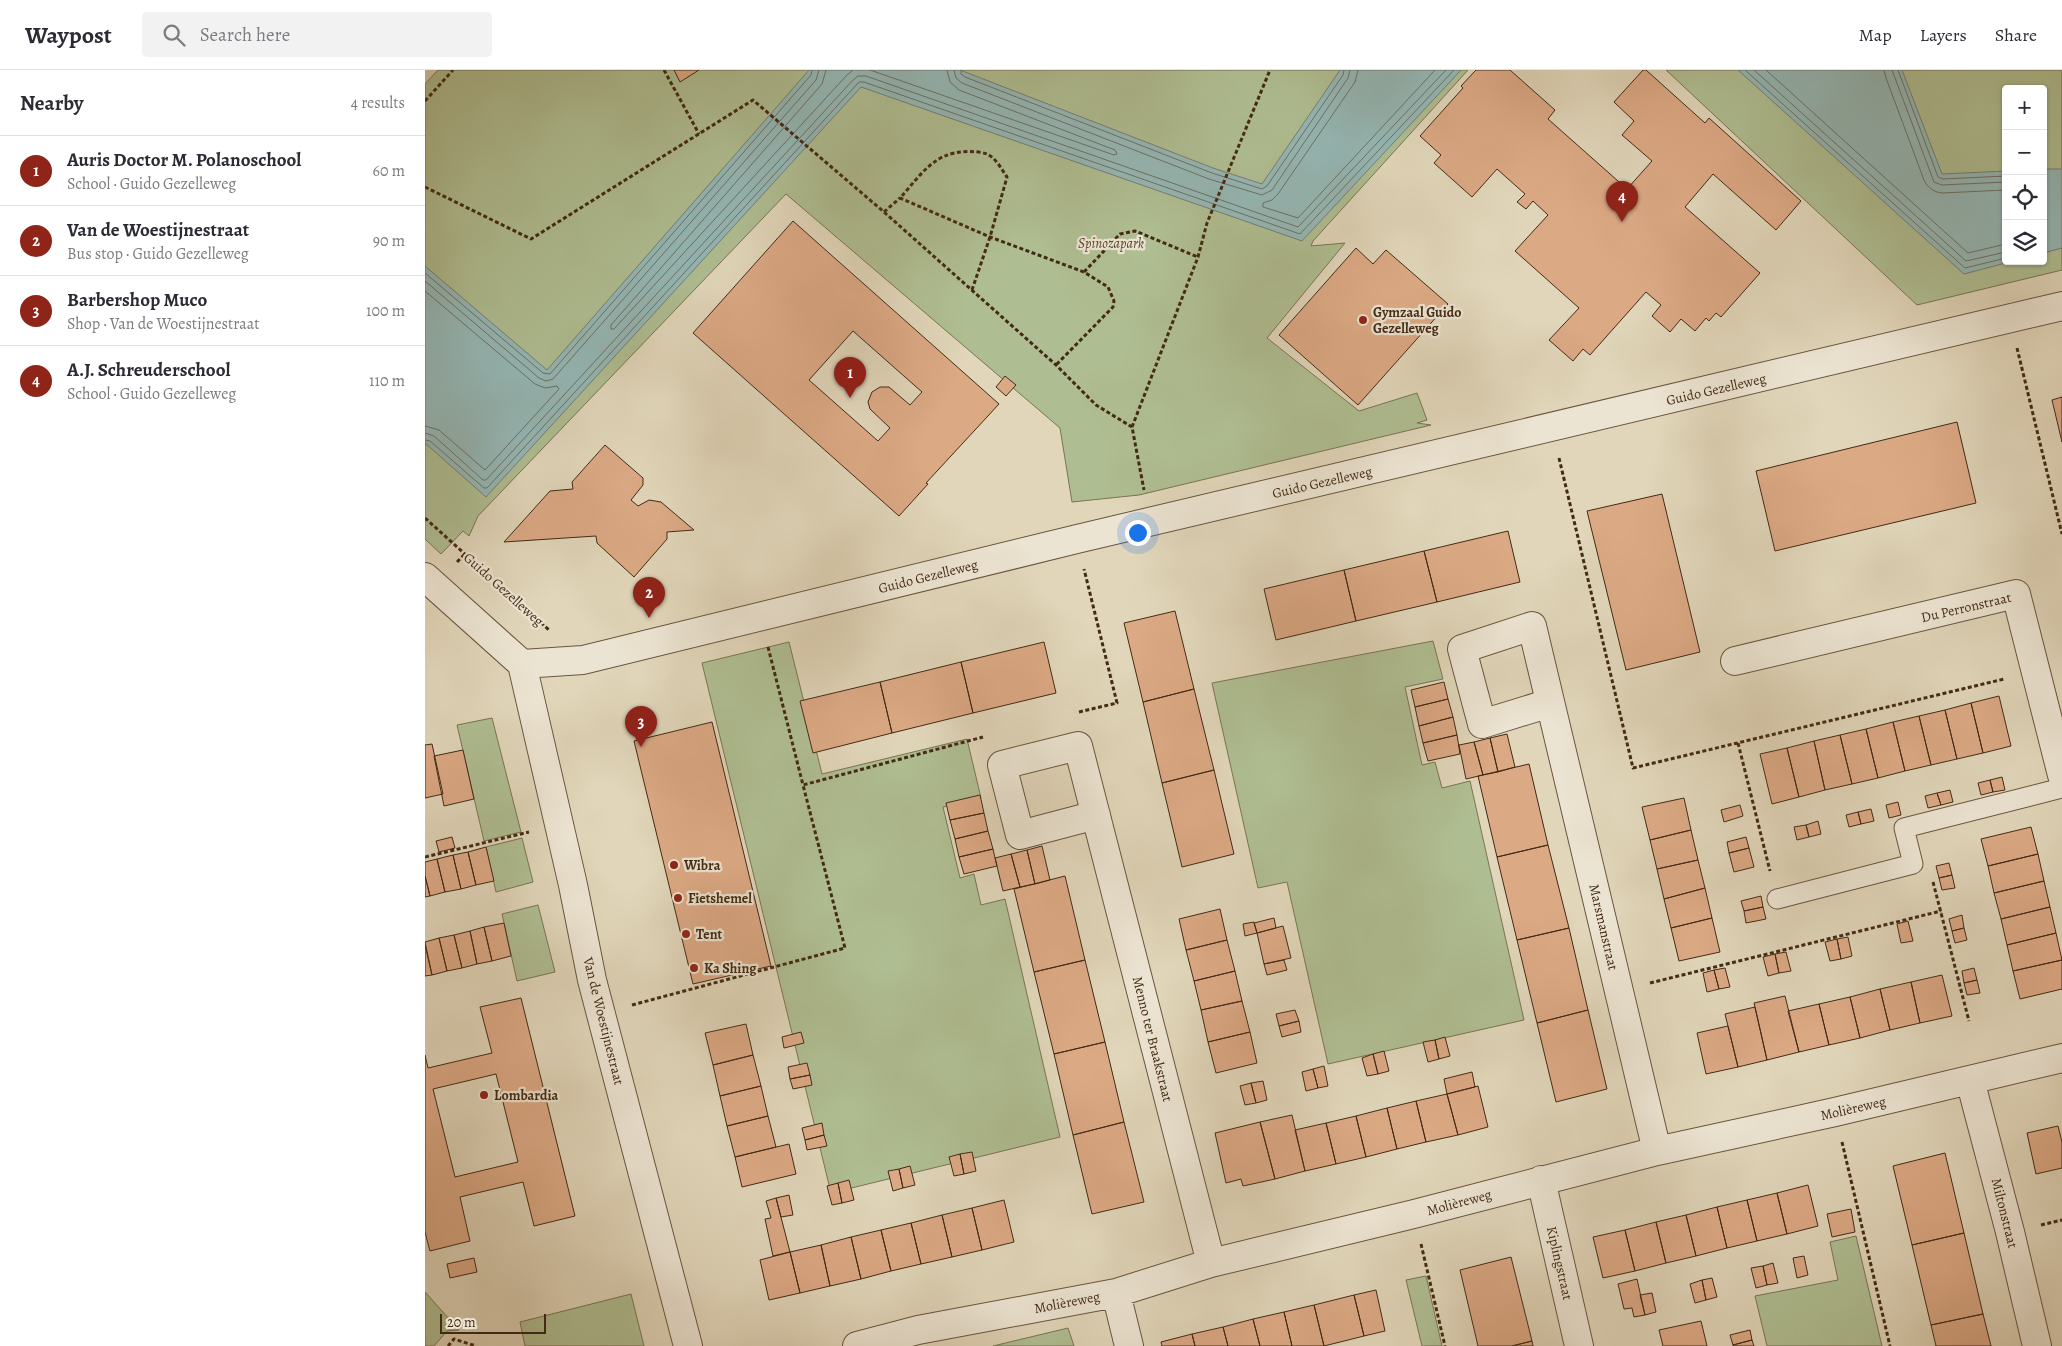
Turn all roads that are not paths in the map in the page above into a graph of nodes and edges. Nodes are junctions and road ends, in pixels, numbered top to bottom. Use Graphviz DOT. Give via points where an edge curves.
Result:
graph roads {
  1 [pos="2062,306"];
  2 [pos="428,585"];
  3 [pos="1735,661"];
  4 [pos="522,664"];
  5 [pos="1550,703"];
  6 [pos="2062,775"];
  7 [pos="2062,788"];
  8 [pos="1096,815"];
  9 [pos="1777,899"];
  10 [pos="2062,1058"];
  11 [pos="1970,1080"];
  12 [pos="1657,1151"];
  13 [pos="1541,1180"];
  14 [pos="1211,1262"];
  15 [pos="1116,1293"];
  16 [pos="688,1346"];
  17 [pos="857,1346"];
  18 [pos="1129,1346"];
  19 [pos="1579,1346"];
  20 [pos="2037,1346"];
  1 -- 4 [label="street, Guido Gezelleweg" via="1077,539 583,660"];
  2 -- 4 [label="street"];
  3 -- 6 [label="street, Du Perronstraat" via="2016,594"];
  4 -- 16 [label="street, Van de Woestijnestraat" via="601,1013"];
  5 -- 12 [label="street, Marsmanstraat"];
  7 -- 9 [label="lane" via="1903,828 1913,864"];
  8 -- 14 [label="street, Menno ter Braakstraat"];
  10 -- 11 [label="street, Molièreweg"];
  11 -- 12 [label="street, Molièreweg"];
  11 -- 20 [label="street, Miltonstraat"];
  12 -- 13 [label="street, Molièreweg"];
  13 -- 14 [label="street, Molièreweg"];
  13 -- 19 [label="street, Kiplingstraat"];
  14 -- 15 [label="street, Molièreweg"];
  15 -- 17 [label="street, Molièreweg" via="918,1330"];
  15 -- 18 [label="street"];
}
